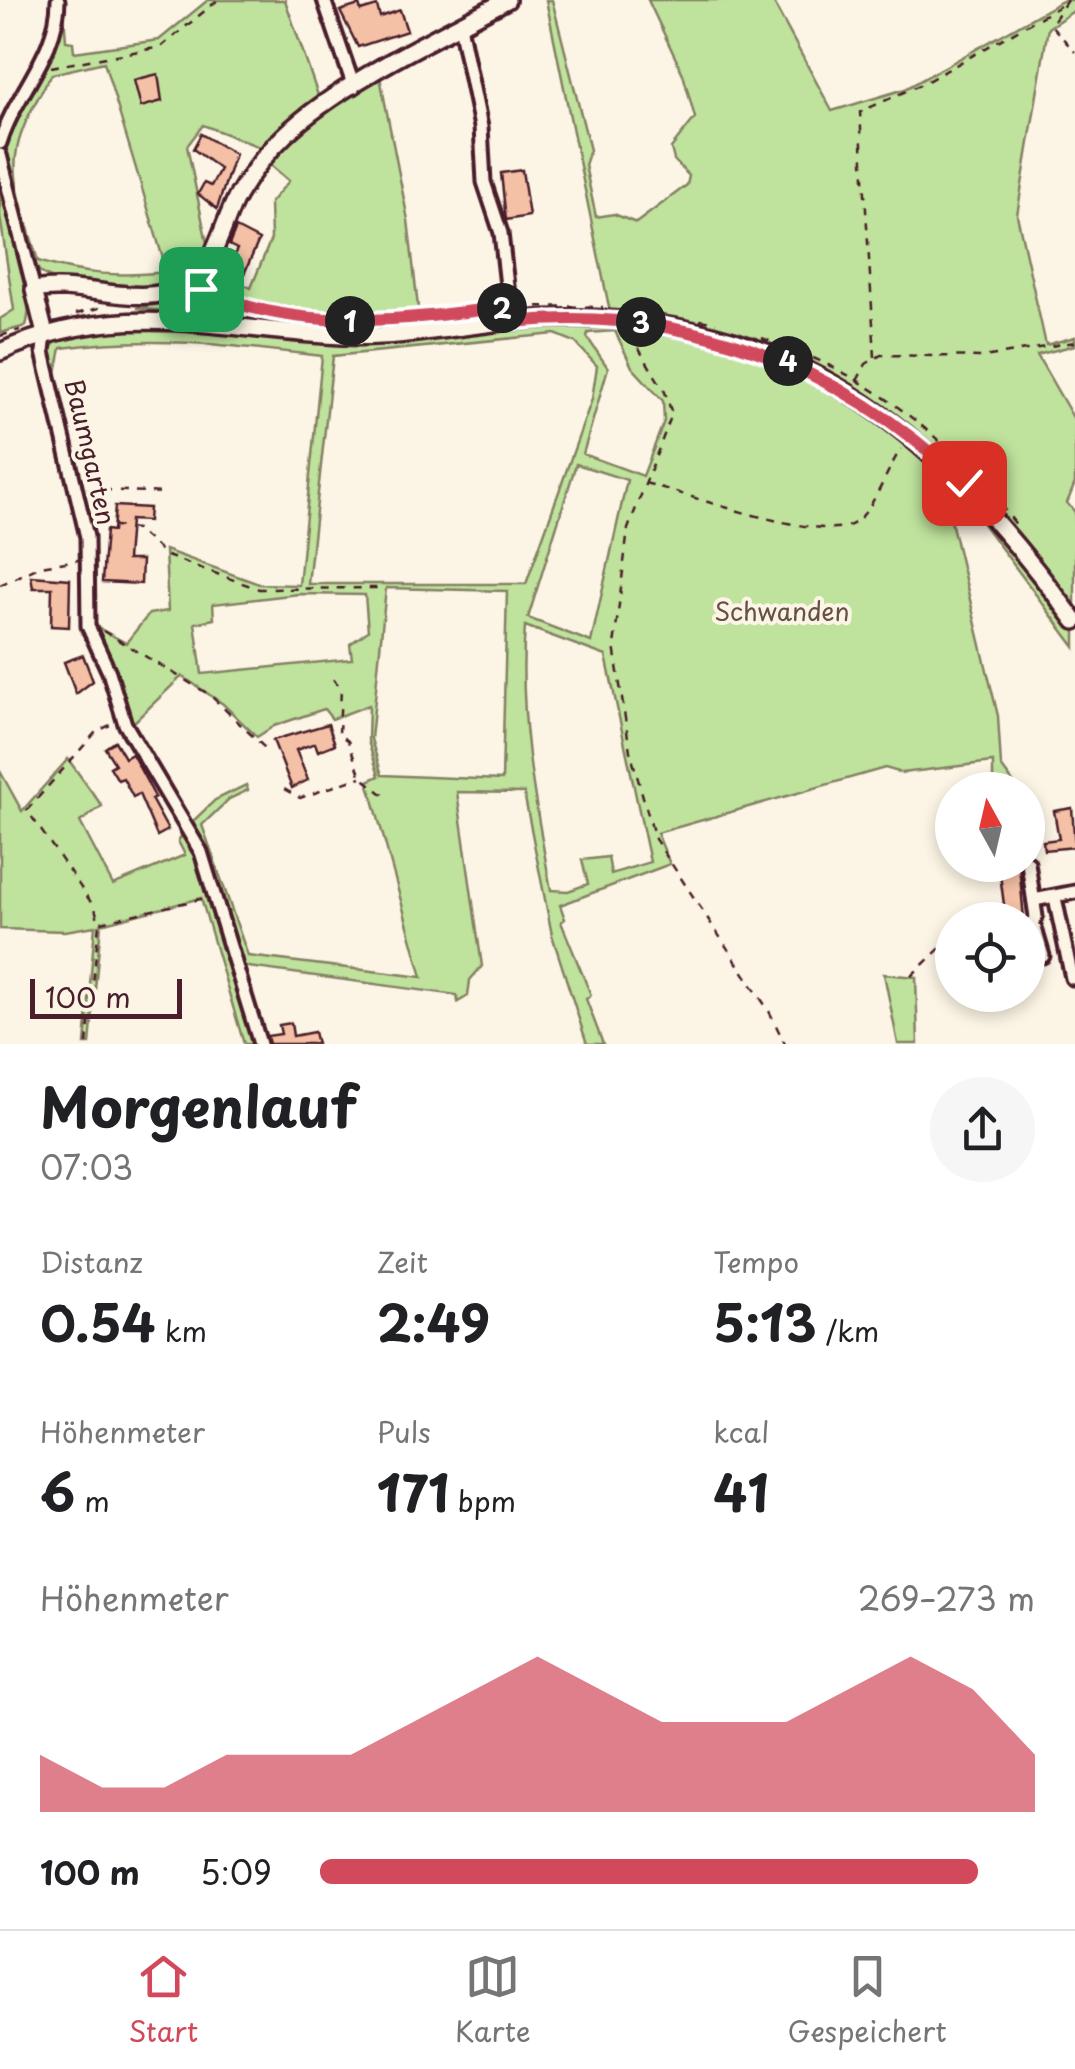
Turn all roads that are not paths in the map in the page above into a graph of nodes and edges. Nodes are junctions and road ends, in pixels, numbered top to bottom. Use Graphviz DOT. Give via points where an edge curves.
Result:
graph roads {
  1 [pos="58,0"];
  2 [pos="324,0"];
  3 [pos="508,0"];
  4 [pos="460,25"];
  5 [pos="354,86"];
  6 [pos="0,143"];
  7 [pos="0,154"];
  8 [pos="34,290"];
  9 [pos="510,314"];
  10 [pos="45,334"];
  11 [pos="0,352"];
  12 [pos="1075,621"];
  13 [pos="1031,882"];
  14 [pos="1075,892"];
  15 [pos="1055,898"];
  16 [pos="1034,900"];
  17 [pos="1072,978"];
  18 [pos="260,1044"];
  1 -- 6 [label="street" via="56,27"];
  2 -- 5 [label="street"];
  3 -- 4 [label="main road"];
  4 -- 5 [label="main road"];
  4 -- 9 [label="street"];
  5 -- 8 [label="main road" via="294,126 263,159 192,282 134,296"];
  7 -- 8 [label="street"];
  8 -- 10 [label="main road"];
  9 -- 10 [label="main road" via="413,334 344,336 144,318"];
  9 -- 12 [label="main road" via="702,332 820,376 882,413 977,497"];
  10 -- 11 [label="main road"];
  10 -- 18 [label="street, Baumgarten" via="43,352 85,525 88,626 122,719 201,852"];
  13 -- 16 [label="street"];
  14 -- 15 [label="street"];
  15 -- 16 [label="street"];
  15 -- 17 [label="street"];
}
